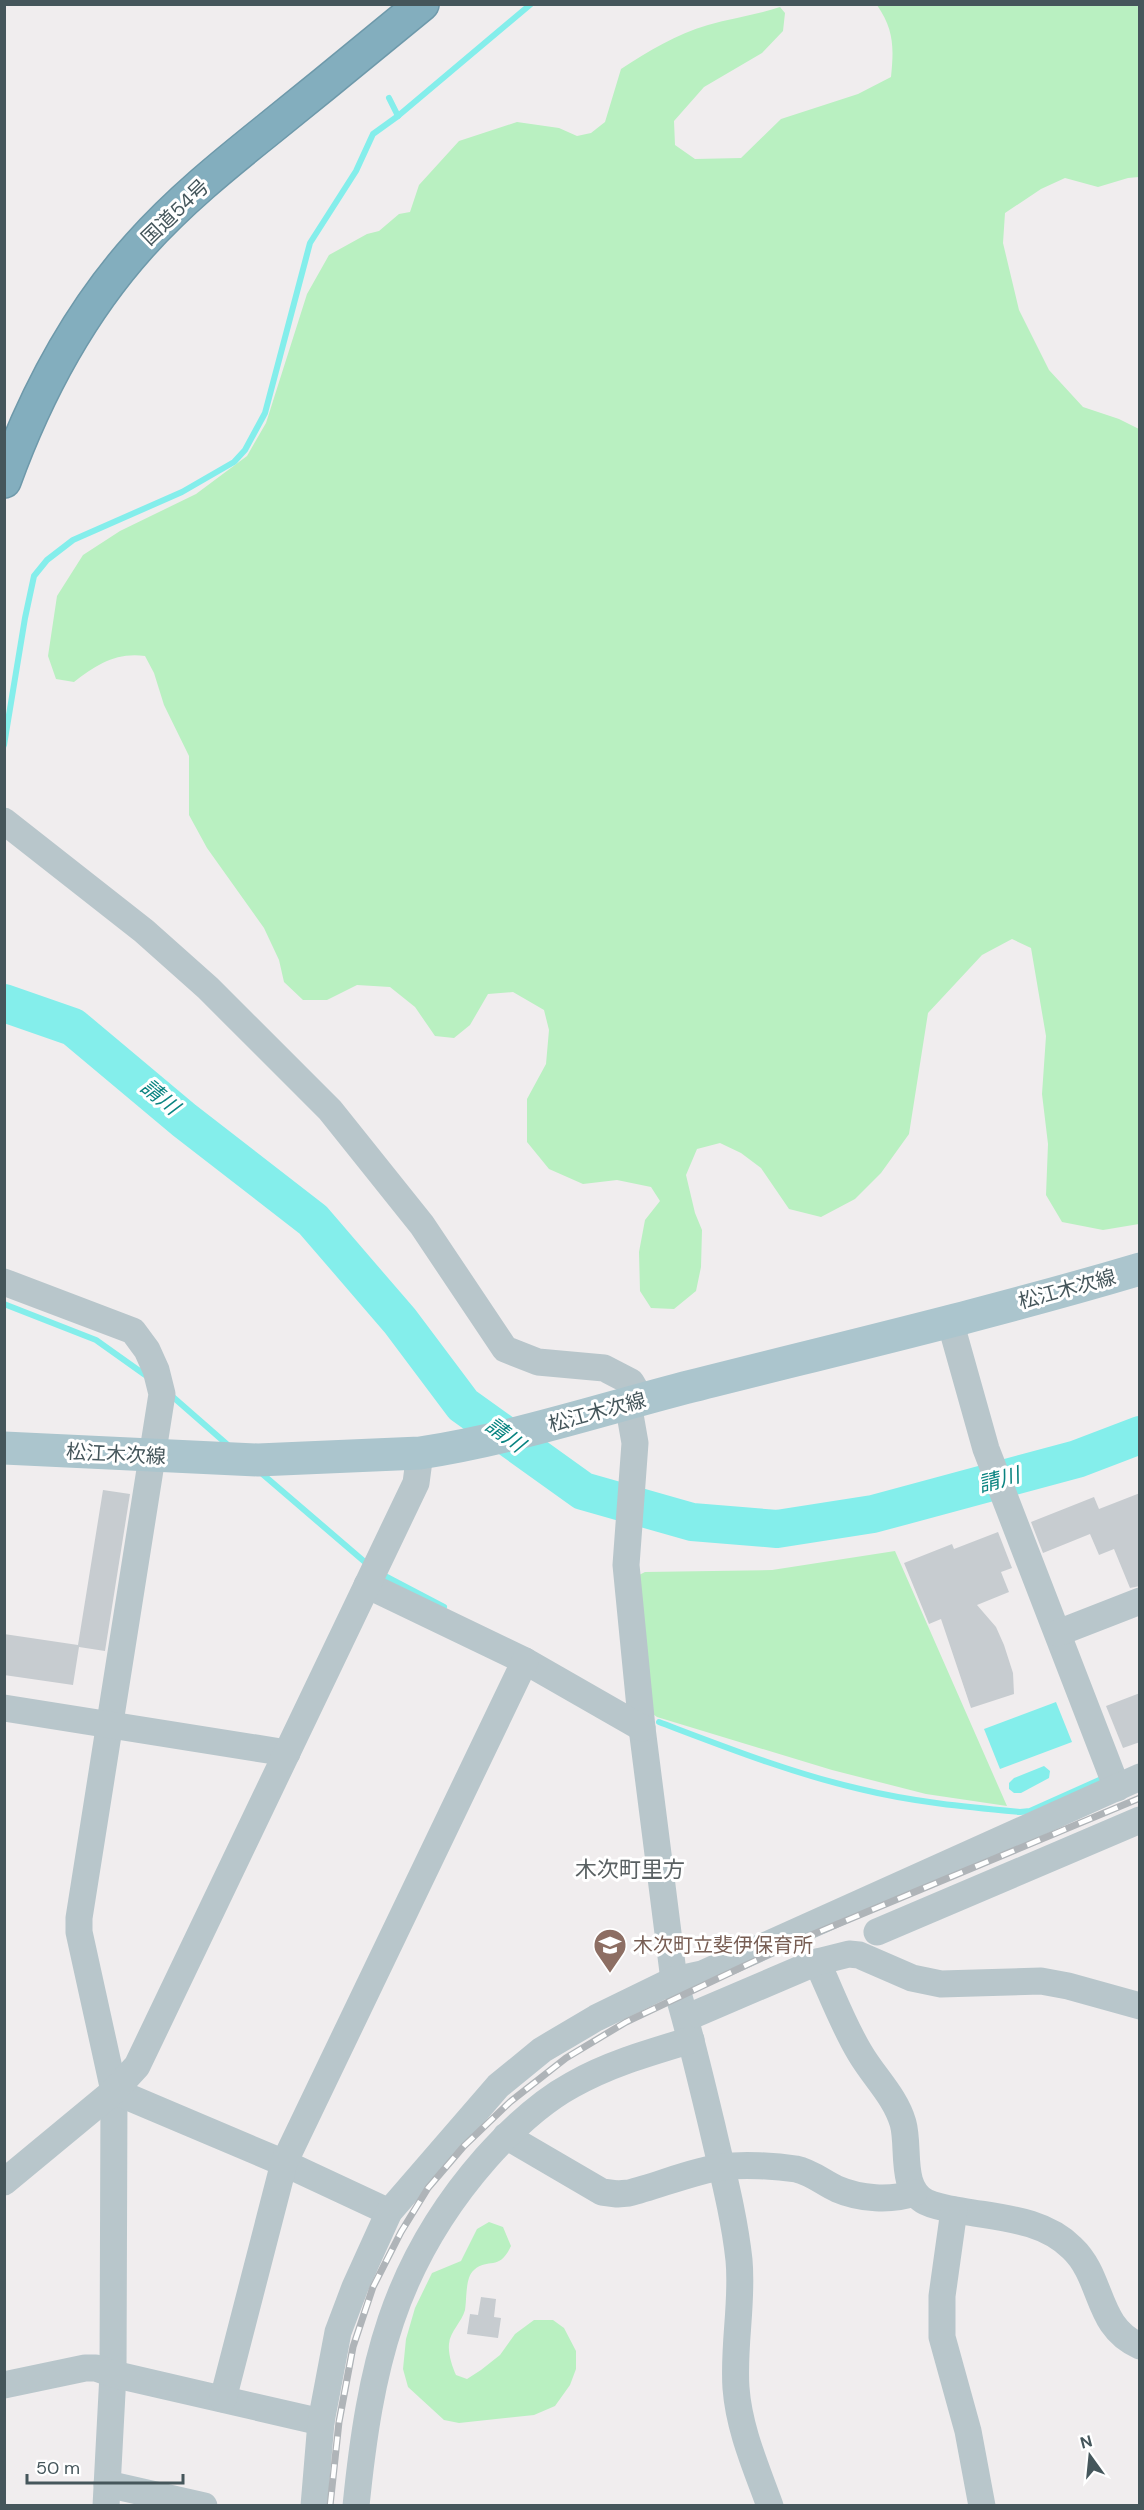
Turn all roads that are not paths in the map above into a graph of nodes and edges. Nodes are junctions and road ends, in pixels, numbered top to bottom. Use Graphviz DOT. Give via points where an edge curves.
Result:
graph roads {
  1 [pos="422,4"];
  2 [pos="4,481"];
  3 [pos="4,821"];
  4 [pos="1140,1269"];
  5 [pos="4,1282"];
  6 [pos="950,1321"];
  7 [pos="635,1401"];
  8 [pos="4,1448"];
  9 [pos="432,1451"];
  10 [pos="152,1456"];
  11 [pos="368,1585"];
  12 [pos="1140,1601"];
  13 [pos="1059,1633"];
  14 [pos="525,1661"];
  15 [pos="4,1708"];
  16 [pos="111,1726"];
  17 [pos="642,1728"];
  18 [pos="287,1753"];
  19 [pos="1120,1778"];
  20 [pos="1140,1820"];
  21 [pos="878,1932"];
  22 [pos="817,1962"];
  23 [pos="674,1980"];
  24 [pos="1140,2007"];
  25 [pos="689,2029"];
  26 [pos="114,2091"];
  27 [pos="506,2136"];
  28 [pos="284,2163"];
  29 [pos="721,2167"];
  30 [pos="4,2182"];
  31 [pos="914,2193"];
  32 [pos="954,2210"];
  33 [pos="389,2212"];
  34 [pos="1140,2346"];
  35 [pos="113,2374"];
  36 [pos="4,2385"];
  37 [pos="224,2399"];
  38 [pos="321,2422"];
  39 [pos="106,2495"];
  40 [pos="204,2505"];
  41 [pos="314,2505"];
  42 [pos="357,2505"];
  43 [pos="770,2505"];
  44 [pos="982,2505"];
  1 -- 2 [label="highway, 国道54号" via="240,153 139,245 76,330 49,377"];
  3 -- 7 [label="street" via="152,938 330,1110 422,1225 505,1349 538,1362 604,1368 631,1382"];
  4 -- 6 [label="main road, 松江木次線"];
  5 -- 10 [label="street" via="133,1331 147,1350 162,1394"];
  6 -- 7 [label="main road, 松江木次線"];
  6 -- 13 [label="street" via="986,1449"];
  7 -- 9 [label="main road, 松江木次線" via="583,1417"];
  7 -- 17 [label="street" via="626,1548"];
  8 -- 10 [label="main road, 松江木次線"];
  9 -- 10 [label="main road, 松江木次線" via="244,1459"];
  9 -- 11 [label="street"];
  10 -- 16 [label="street"];
  11 -- 14 [label="street"];
  11 -- 18 [label="street"];
  12 -- 13 [label="street"];
  13 -- 19 [label="street"];
  14 -- 17 [label="street"];
  14 -- 28 [label="street"];
  15 -- 16 [label="street"];
  16 -- 18 [label="street"];
  16 -- 26 [label="street" via="79,1932"];
  17 -- 23 [label="street"];
  18 -- 26 [label="street" via="137,2066"];
  19 -- 23 [label="street" via="702,1974"];
  20 -- 21 [label="street"];
  22 -- 24 [label="street" via="859,1955 912,1978 941,1984 1041,1981"];
  22 -- 25 [label="street"];
  22 -- 31 [label="street" via="860,2053 896,2105 906,2137"];
  23 -- 25 [label="street"];
  23 -- 33 [label="street" via="596,2018 533,2057 498,2086"];
  25 -- 27 [label="street" via="571,2085"];
  25 -- 29 [label="street"];
  26 -- 28 [label="street"];
  26 -- 30 [label="street"];
  26 -- 35 [label="street"];
  27 -- 29 [label="street" via="594,2187 617,2194"];
  27 -- 42 [label="street" via="463,2184 425,2241 397,2301 373,2381"];
  28 -- 33 [label="street"];
  28 -- 37 [label="street"];
  29 -- 31 [label="street" via="796,2169 858,2195 884,2198"];
  29 -- 43 [label="street" via="739,2263 739,2412"];
  31 -- 32 [label="street" via="928,2204"];
  32 -- 34 [label="street" via="1026,2222 1060,2236 1085,2263 1116,2331"];
  32 -- 44 [label="street" via="942,2296 942,2337 968,2431"];
  33 -- 38 [label="street" via="338,2332"];
  35 -- 36 [label="street" via="85,2368"];
  35 -- 37 [label="street"];
  35 -- 39 [label="street"];
  37 -- 38 [label="street"];
  38 -- 41 [label="street"];
  39 -- 40 [label="street"];
}
